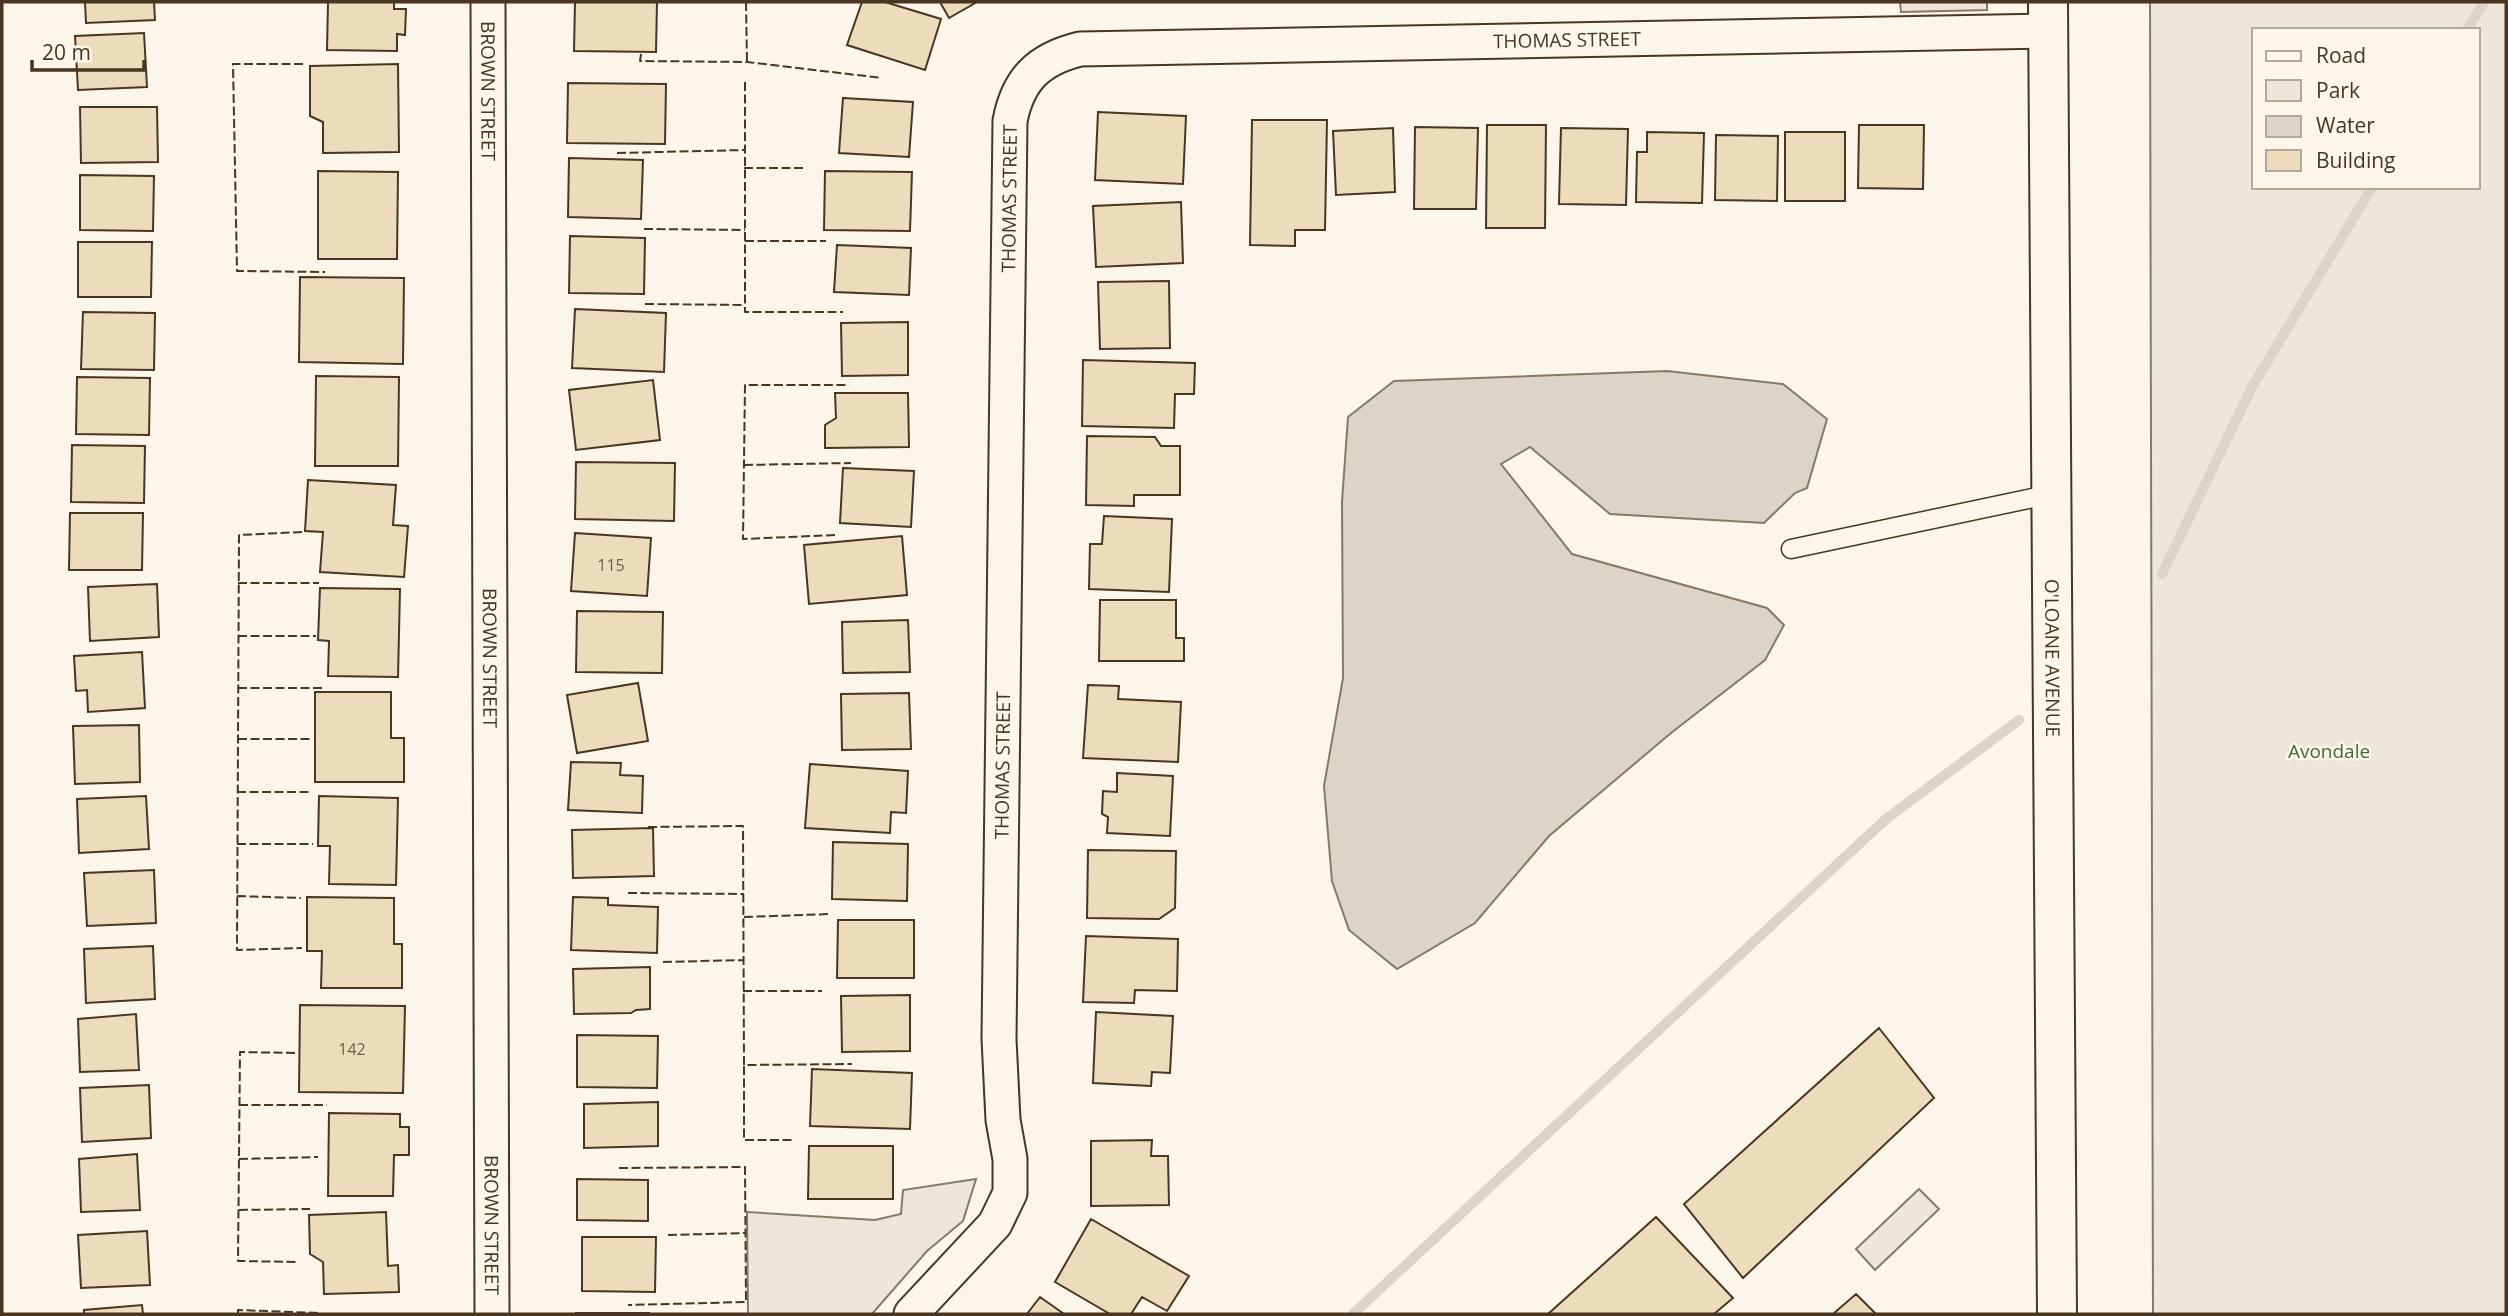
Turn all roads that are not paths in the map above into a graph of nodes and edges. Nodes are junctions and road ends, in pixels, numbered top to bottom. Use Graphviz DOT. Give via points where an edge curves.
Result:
graph roads {
  1 [pos="488,2"];
  2 [pos="2048,16"];
  3 [pos="2052,494"];
  4 [pos="1791,549"];
  5 [pos="492,1314"];
  6 [pos="911,1314"];
  7 [pos="2057,1314"];
  1 -- 5 [label="street, BROWN STREET"];
  2 -- 3 [label="street, O'LOANE AVENUE"];
  2 -- 6 [label="street, THOMAS STREET" via="1080,49 1062,53 1032,72 1013,103 1010,121 999,1039 1010,1193 995,1224"];
  3 -- 4 [label="lane"];
  3 -- 7 [label="street, O'LOANE AVENUE"];
}
